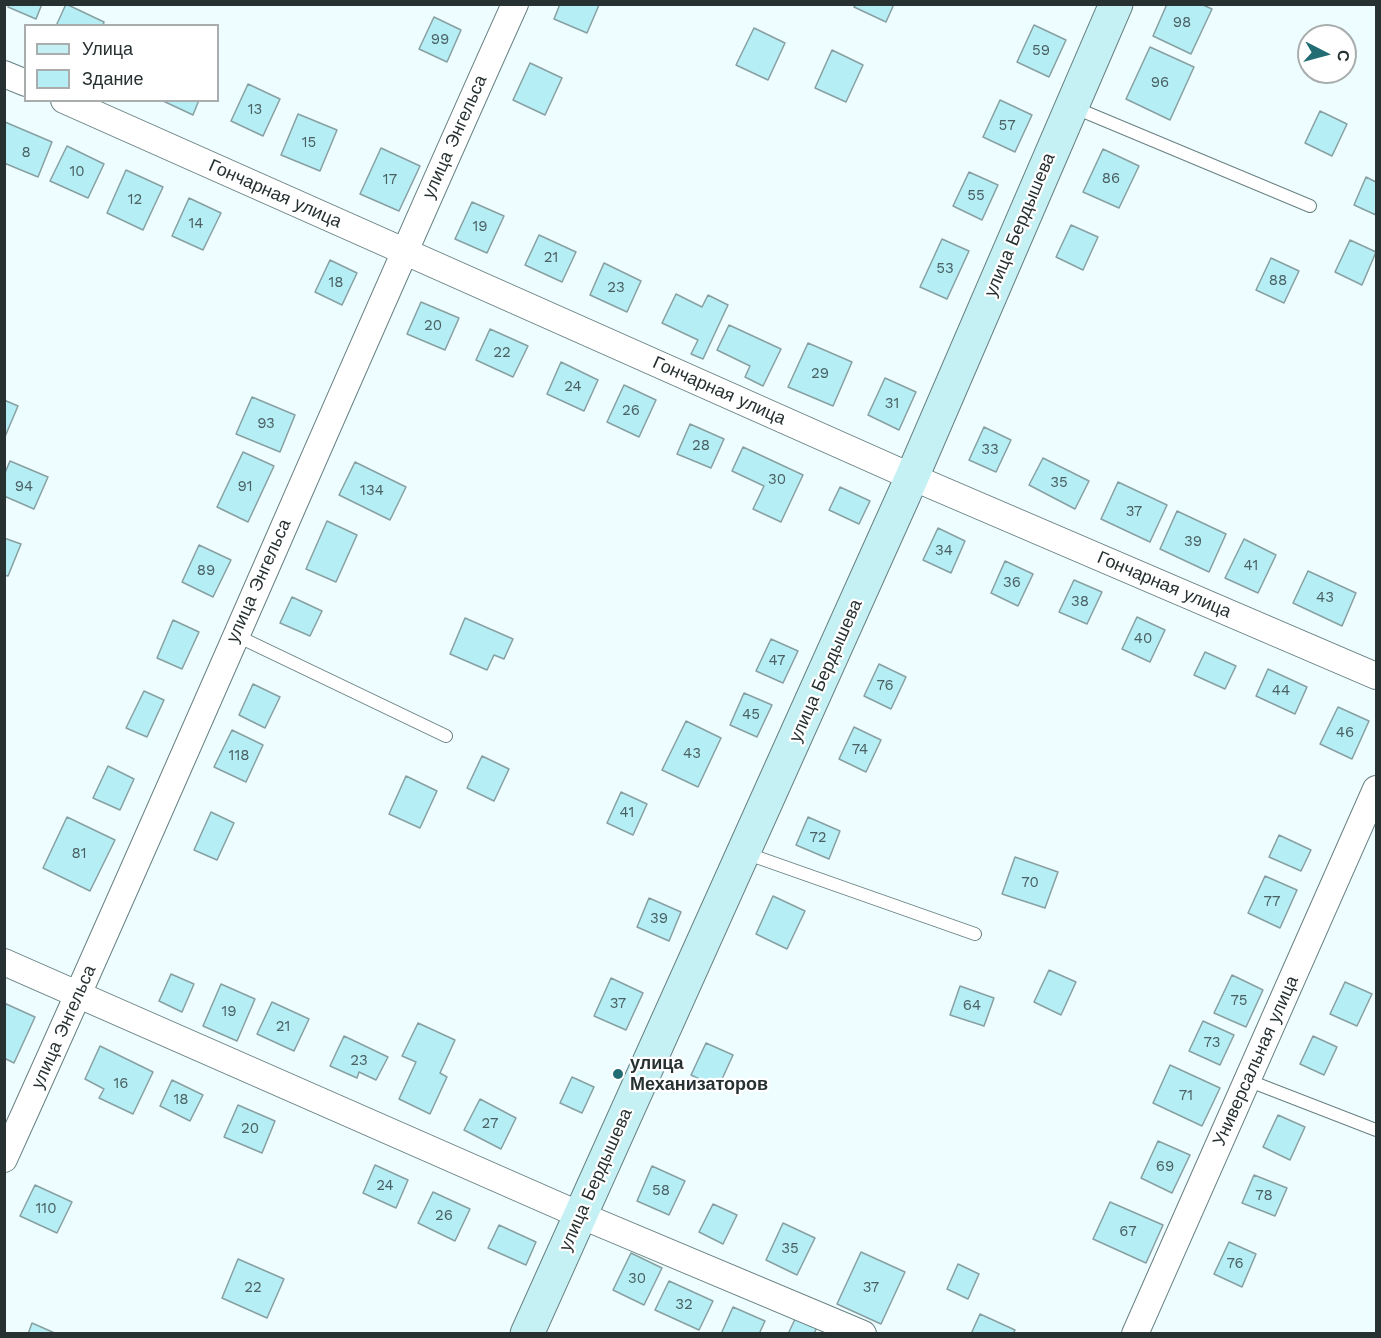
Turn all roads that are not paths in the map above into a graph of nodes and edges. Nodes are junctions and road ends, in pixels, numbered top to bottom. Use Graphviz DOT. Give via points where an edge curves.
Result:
graph roads {
  1 [pos="515,4"];
  2 [pos="1116,4"];
  3 [pos="4,74"];
  4 [pos="24,82"];
  5 [pos="68,102"];
  6 [pos="1071,106"];
  7 [pos="1310,206"];
  8 [pos="404,252"];
  9 [pos="912,477"];
  10 [pos="235,635"];
  11 [pos="1377,676"];
  12 [pos="446,736"];
  13 [pos="1377,789"];
  14 [pos="745,853"];
  15 [pos="975,934"];
  16 [pos="4,962"];
  17 [pos="79,994"];
  18 [pos="1247,1080"];
  19 [pos="1377,1130"];
  20 [pos="4,1159"];
  21 [pos="580,1215"];
  22 [pos="527,1334"];
  23 [pos="863,1334"];
  24 [pos="1135,1334"];
  1 -- 8 [label="street, улица Энгельса"];
  2 -- 6 [label="street, улица Бердышева"];
  3 -- 4 [label="street"];
  5 -- 8 [label="street, Гончарная улица"];
  6 -- 7 [label="lane"];
  6 -- 9 [label="street, улица Бердышева"];
  8 -- 9 [label="street, Гончарная улица"];
  8 -- 10 [label="street, улица Энгельса"];
  9 -- 11 [label="street, Гончарная улица"];
  9 -- 14 [label="street, улица Бердышева"];
  10 -- 12 [label="lane"];
  10 -- 17 [label="street, улица Энгельса"];
  13 -- 18 [label="street, Универсальная улица"];
  14 -- 15 [label="lane"];
  14 -- 21 [label="street, улица Бердышева"];
  16 -- 17 [label="street"];
  17 -- 20 [label="street, улица Энгельса"];
  17 -- 21 [label="street"];
  18 -- 19 [label="lane"];
  18 -- 24 [label="street, Универсальная улица"];
  21 -- 22 [label="street, улица Бердышева"];
  21 -- 23 [label="street"];
}
